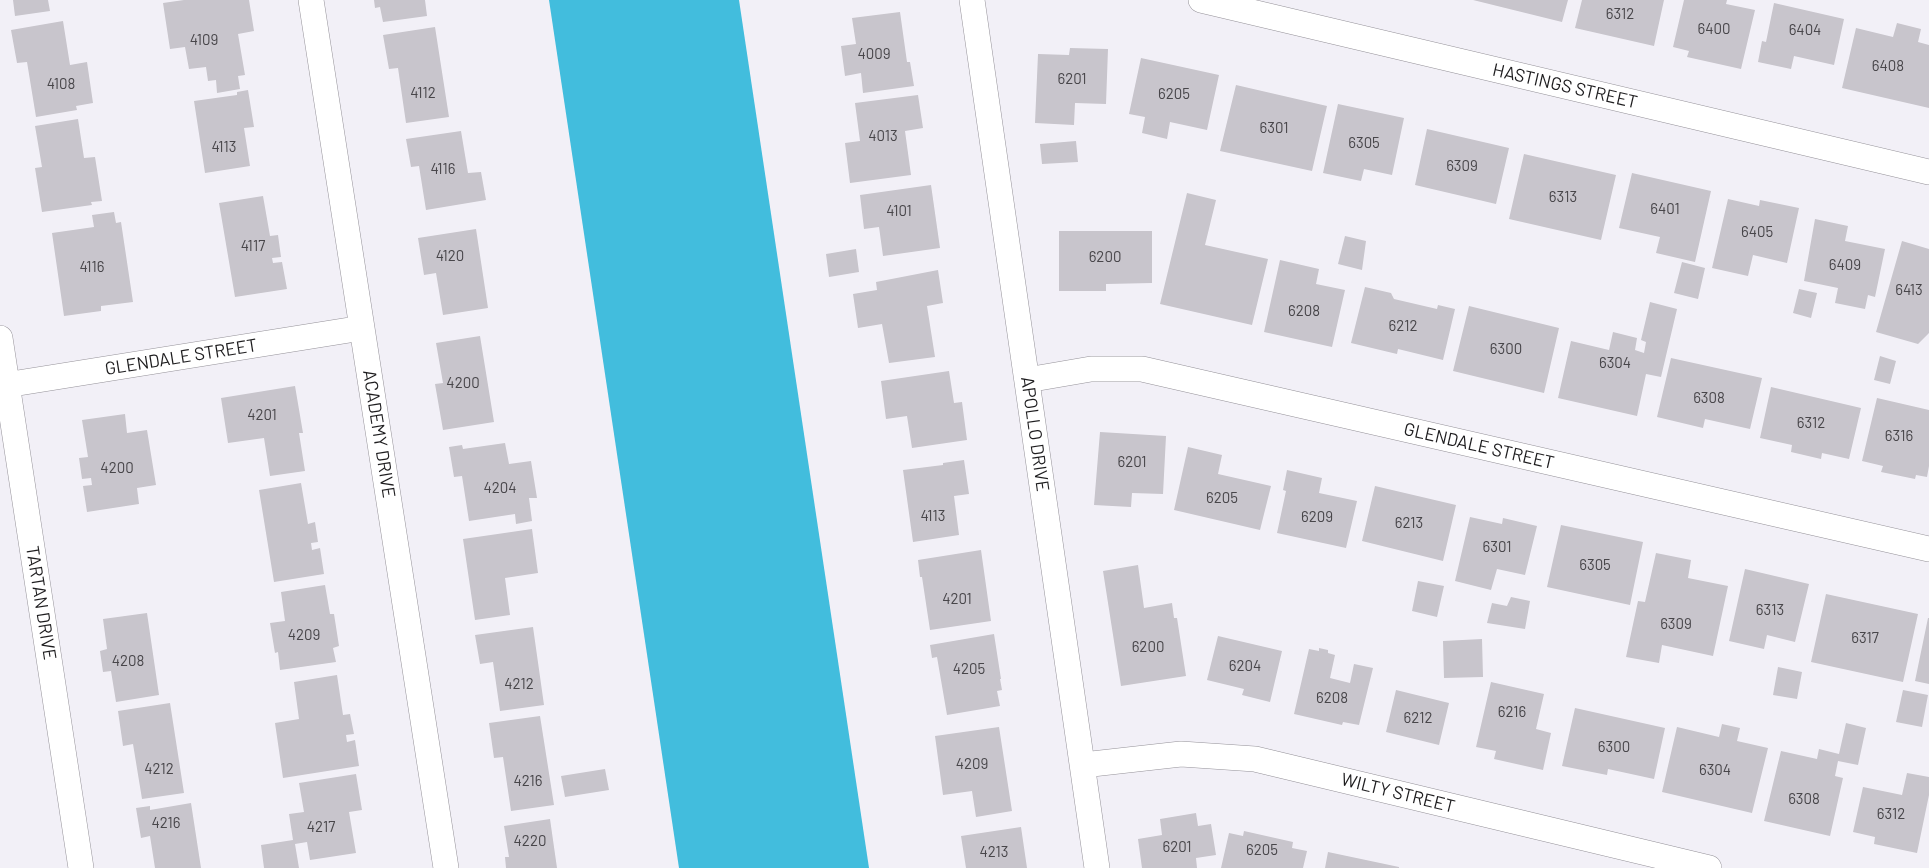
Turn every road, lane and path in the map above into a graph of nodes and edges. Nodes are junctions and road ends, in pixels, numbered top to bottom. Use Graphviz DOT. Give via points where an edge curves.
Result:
graph roads {
  1 [pos="311,0"];
  2 [pos="972,0"];
  3 [pos="1201,0"];
  4 [pos="1929,172"];
  5 [pos="362,328"];
  6 [pos="0,338"];
  7 [pos="1027,380"];
  8 [pos="4,385"];
  9 [pos="1929,549"];
  10 [pos="1083,765"];
  11 [pos="81,868"];
  12 [pos="446,868"];
  13 [pos="1097,868"];
  14 [pos="1709,868"];
  1 -- 5 [label="street, ACADEMY DRIVE"];
  2 -- 7 [label="street, APOLLO DRIVE"];
  3 -- 4 [label="street, HASTINGS STREET"];
  5 -- 8 [label="street, GLENDALE STREET"];
  5 -- 12 [label="street, ACADEMY DRIVE"];
  6 -- 8 [label="street, TARTAN DRIVE"];
  7 -- 9 [label="street, GLENDALE STREET" via="1091,369 1142,369"];
  7 -- 10 [label="street, APOLLO DRIVE"];
  8 -- 11 [label="street, TARTAN DRIVE"];
  10 -- 13 [label="street, APOLLO DRIVE"];
  10 -- 14 [label="street, WILTY STREET" via="1181,754 1255,759"];
}
